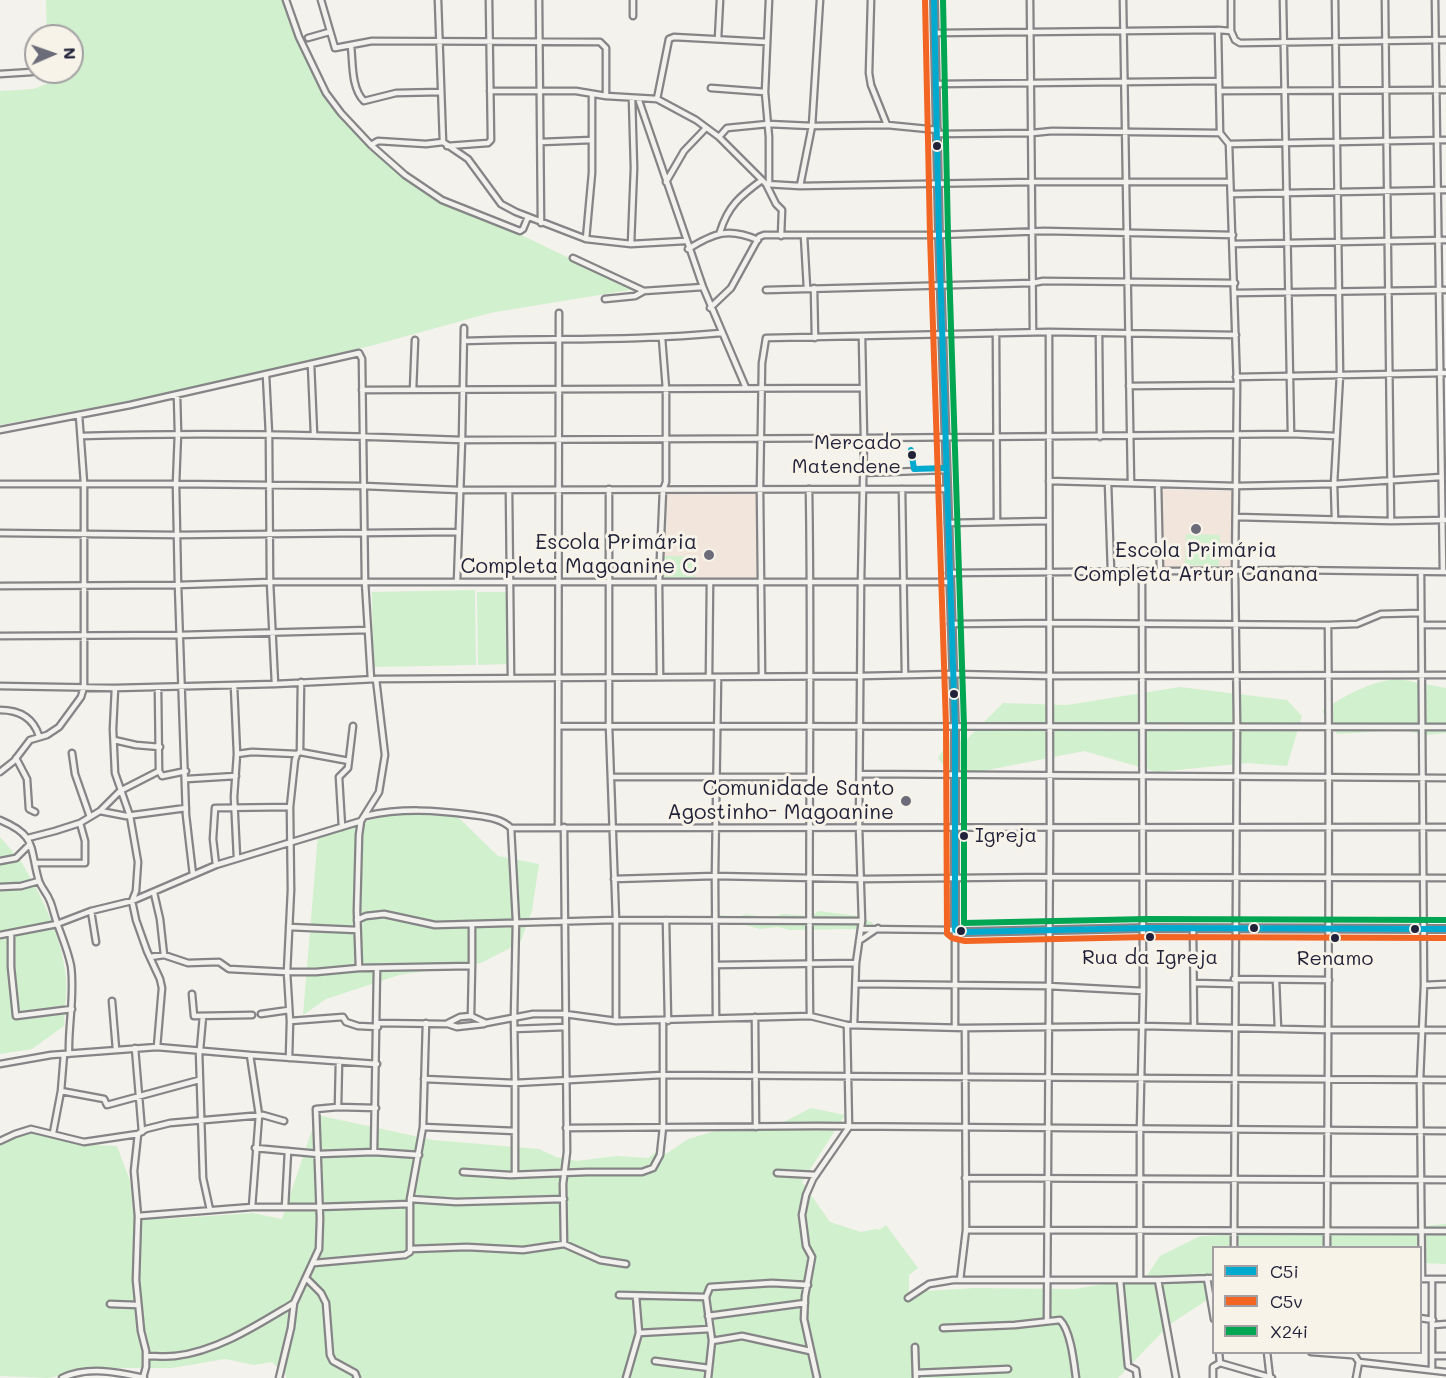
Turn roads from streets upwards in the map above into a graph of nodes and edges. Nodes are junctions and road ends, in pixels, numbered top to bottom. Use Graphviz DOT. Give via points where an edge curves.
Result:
graph roads {
  1 [pos="286,0"];
  2 [pos="321,0"];
  3 [pos="438,0"];
  4 [pos="489,0"];
  5 [pos="539,0"];
  6 [pos="633,0"];
  7 [pos="720,0"];
  8 [pos="769,0"];
  9 [pos="820,0"];
  10 [pos="871,0"];
  11 [pos="934,0"];
  12 [pos="1030,0"];
  13 [pos="1123,0"];
  14 [pos="1232,0"];
  15 [pos="1283,0"];
  16 [pos="1335,0"];
  17 [pos="1385,0"];
  18 [pos="1436,0"];
  19 [pos="633,16"];
  20 [pos="1218,30"];
  21 [pos="1123,31"];
  22 [pos="1231,31"];
  23 [pos="329,32"];
  24 [pos="1030,32"];
  25 [pos="936,33"];
  26 [pos="308,38"];
  27 [pos="718,39"];
  28 [pos="489,40"];
  29 [pos="1435,40"];
  30 [pos="1446,40"];
  31 [pos="439,41"];
  32 [pos="1335,41"];
  33 [pos="1384,41"];
  34 [pos="540,42"];
  35 [pos="767,42"];
  36 [pos="1284,42"];
  37 [pos="351,46"];
  38 [pos="24,72"];
  39 [pos="0,74"];
  40 [pos="1124,81"];
  41 [pos="1219,81"];
  42 [pos="1030,82"];
  43 [pos="937,84"];
  44 [pos="711,88"];
  45 [pos="1436,90"];
  46 [pos="1446,90"];
  47 [pos="490,91"];
  48 [pos="1219,91"];
  49 [pos="1335,91"];
  50 [pos="441,92"];
  51 [pos="540,92"];
  52 [pos="765,92"];
  53 [pos="1285,92"];
  54 [pos="1384,92"];
  55 [pos="592,94"];
  56 [pos="606,96"];
  57 [pos="635,98"];
  58 [pos="657,99"];
  59 [pos="768,124"];
  60 [pos="887,125"];
  61 [pos="812,126"];
  62 [pos="706,128"];
  63 [pos="938,132"];
  64 [pos="1125,132"];
  65 [pos="1032,133"];
  66 [pos="1220,133"];
  67 [pos="719,138"];
  68 [pos="592,140"];
  69 [pos="1437,140"];
  70 [pos="1446,140"];
  71 [pos="1336,141"];
  72 [pos="1386,141"];
  73 [pos="541,142"];
  74 [pos="1286,142"];
  75 [pos="445,144"];
  76 [pos="1229,144"];
  77 [pos="371,146"];
  78 [pos="666,182"];
  79 [pos="765,182"];
  80 [pos="1033,182"];
  81 [pos="1127,182"];
  82 [pos="1230,182"];
  83 [pos="939,184"];
  84 [pos="800,186"];
  85 [pos="1437,190"];
  86 [pos="1446,190"];
  87 [pos="1387,191"];
  88 [pos="1286,192"];
  89 [pos="1338,192"];
  90 [pos="1231,194"];
  91 [pos="528,217"];
  92 [pos="541,223"];
  93 [pos="720,232"];
  94 [pos="1033,232"];
  95 [pos="1128,233"];
  96 [pos="939,235"];
  97 [pos="1233,235"];
  98 [pos="782,236"];
  99 [pos="804,236"];
  100 [pos="586,238"];
  101 [pos="758,240"];
  102 [pos="1439,240"];
  103 [pos="1446,240"];
  104 [pos="686,241"];
  105 [pos="1388,241"];
  106 [pos="1338,242"];
  107 [pos="1287,243"];
  108 [pos="631,244"];
  109 [pos="1233,244"];
  110 [pos="688,249"];
  111 [pos="573,258"];
  112 [pos="1032,283"];
  113 [pos="1128,283"];
  114 [pos="1234,283"];
  115 [pos="941,286"];
  116 [pos="703,287"];
  117 [pos="807,288"];
  118 [pos="814,288"];
  119 [pos="766,290"];
  120 [pos="1439,290"];
  121 [pos="1446,290"];
  122 [pos="644,291"];
  123 [pos="1389,291"];
  124 [pos="1339,292"];
  125 [pos="1235,293"];
  126 [pos="1289,293"];
  127 [pos="605,299"];
  128 [pos="710,308"];
  129 [pos="559,313"];
  130 [pos="464,328"];
  131 [pos="1034,332"];
  132 [pos="1049,332"];
  133 [pos="721,333"];
  134 [pos="996,333"];
  135 [pos="1099,333"];
  136 [pos="1128,334"];
  137 [pos="1236,334"];
  138 [pos="943,335"];
  139 [pos="862,337"];
  140 [pos="559,338"];
  141 [pos="662,338"];
  142 [pos="815,338"];
  143 [pos="415,340"];
  144 [pos="464,341"];
  145 [pos="311,364"];
  146 [pos="1443,373"];
  147 [pos="1390,374"];
  148 [pos="266,375"];
  149 [pos="1290,375"];
  150 [pos="1340,375"];
  151 [pos="1236,376"];
  152 [pos="1237,385"];
  153 [pos="1129,386"];
  154 [pos="746,388"];
  155 [pos="762,388"];
  156 [pos="863,388"];
  157 [pos="559,389"];
  158 [pos="666,389"];
  159 [pos="362,390"];
  160 [pos="413,390"];
  161 [pos="463,390"];
  162 [pos="177,395"];
  163 [pos="79,415"];
  164 [pos="0,430"];
  165 [pos="178,433"];
  166 [pos="269,434"];
  167 [pos="314,434"];
  168 [pos="1236,434"];
  169 [pos="1291,434"];
  170 [pos="82,436"];
  171 [pos="363,436"];
  172 [pos="945,436"];
  173 [pos="1050,436"];
  174 [pos="1130,436"];
  175 [pos="1336,436"];
  176 [pos="998,437"];
  177 [pos="1100,437"];
  178 [pos="864,438"];
  179 [pos="666,439"];
  180 [pos="761,439"];
  181 [pos="462,440"];
  182 [pos="559,440"];
  183 [pos="1444,446"];
  184 [pos="946,470"];
  185 [pos="862,473"];
  186 [pos="1442,477"];
  187 [pos="1049,481"];
  188 [pos="1392,481"];
  189 [pos="84,483"];
  190 [pos="1107,483"];
  191 [pos="1131,483"];
  192 [pos="0,484"];
  193 [pos="176,484"];
  194 [pos="1158,484"];
  195 [pos="1334,484"];
  196 [pos="269,486"];
  197 [pos="364,486"];
  198 [pos="1236,486"];
  199 [pos="609,489"];
  200 [pos="760,489"];
  201 [pos="809,489"];
  202 [pos="863,489"];
  203 [pos="902,489"];
  204 [pos="946,489"];
  205 [pos="459,490"];
  206 [pos="509,490"];
  207 [pos="560,490"];
  208 [pos="663,490"];
  209 [pos="1236,517"];
  210 [pos="1335,520"];
  211 [pos="1444,520"];
  212 [pos="997,521"];
  213 [pos="1048,521"];
  214 [pos="1391,521"];
  215 [pos="948,523"];
  216 [pos="364,532"];
  217 [pos="458,532"];
  218 [pos="0,533"];
  219 [pos="83,534"];
  220 [pos="270,534"];
  221 [pos="177,535"];
  222 [pos="1111,571"];
  223 [pos="1142,571"];
  224 [pos="1160,571"];
  225 [pos="1235,571"];
  226 [pos="1049,572"];
  227 [pos="1421,572"];
  228 [pos="1445,572"];
  229 [pos="949,573"];
  230 [pos="270,582"];
  231 [pos="365,582"];
  232 [pos="457,582"];
  233 [pos="510,582"];
  234 [pos="558,582"];
  235 [pos="609,582"];
  236 [pos="659,582"];
  237 [pos="710,582"];
  238 [pos="811,582"];
  239 [pos="861,582"];
  240 [pos="949,582"];
  241 [pos="760,583"];
  242 [pos="904,583"];
  243 [pos="84,585"];
  244 [pos="178,585"];
  245 [pos="0,586"];
  246 [pos="1421,613"];
  247 [pos="1050,623"];
  248 [pos="951,624"];
  249 [pos="1142,624"];
  250 [pos="1236,624"];
  251 [pos="1328,625"];
  252 [pos="1422,625"];
  253 [pos="1446,625"];
  254 [pos="368,630"];
  255 [pos="273,633"];
  256 [pos="180,635"];
  257 [pos="0,636"];
  258 [pos="85,636"];
  259 [pos="953,674"];
  260 [pos="905,675"];
  261 [pos="1143,675"];
  262 [pos="1236,675"];
  263 [pos="1423,675"];
  264 [pos="1446,675"];
  265 [pos="660,676"];
  266 [pos="762,676"];
  267 [pos="861,676"];
  268 [pos="1050,676"];
  269 [pos="1329,676"];
  270 [pos="510,677"];
  271 [pos="558,677"];
  272 [pos="609,677"];
  273 [pos="709,677"];
  274 [pos="718,677"];
  275 [pos="810,677"];
  276 [pos="373,679"];
  277 [pos="301,682"];
  278 [pos="275,684"];
  279 [pos="0,686"];
  280 [pos="182,686"];
  281 [pos="234,686"];
  282 [pos="84,687"];
  283 [pos="158,687"];
  284 [pos="115,688"];
  285 [pos="0,710"];
  286 [pos="353,726"];
  287 [pos="559,726"];
  288 [pos="609,726"];
  289 [pos="717,726"];
  290 [pos="811,726"];
  291 [pos="861,726"];
  292 [pos="955,726"];
  293 [pos="1049,726"];
  294 [pos="1143,726"];
  295 [pos="1237,726"];
  296 [pos="1330,727"];
  297 [pos="1423,727"];
  298 [pos="1446,727"];
  299 [pos="39,736"];
  300 [pos="114,740"];
  301 [pos="160,747"];
  302 [pos="72,753"];
  303 [pos="299,753"];
  304 [pos="237,754"];
  305 [pos="16,758"];
  306 [pos="349,761"];
  307 [pos="159,771"];
  308 [pos="186,771"];
  309 [pos="0,772"];
  310 [pos="860,774"];
  311 [pos="236,776"];
  312 [pos="955,776"];
  313 [pos="1049,776"];
  314 [pos="611,777"];
  315 [pos="717,777"];
  316 [pos="811,777"];
  317 [pos="1142,777"];
  318 [pos="1237,777"];
  319 [pos="1329,778"];
  320 [pos="1423,778"];
  321 [pos="1446,778"];
  322 [pos="186,779"];
  323 [pos="120,791"];
  324 [pos="234,807"];
  325 [pos="290,807"];
  326 [pos="186,808"];
  327 [pos="100,811"];
  328 [pos="35,812"];
  329 [pos="130,816"];
  330 [pos="365,816"];
  331 [pos="90,817"];
  332 [pos="0,820"];
  333 [pos="361,821"];
  334 [pos="80,823"];
  335 [pos="342,826"];
  336 [pos="1143,826"];
  337 [pos="561,827"];
  338 [pos="613,827"];
  339 [pos="716,827"];
  340 [pos="808,827"];
  341 [pos="860,827"];
  342 [pos="956,827"];
  343 [pos="1050,827"];
  344 [pos="1237,827"];
  345 [pos="1422,827"];
  346 [pos="1446,827"];
  347 [pos="511,828"];
  348 [pos="1329,828"];
  349 [pos="28,838"];
  350 [pos="290,843"];
  351 [pos="30,844"];
  352 [pos="237,858"];
  353 [pos="0,861"];
  354 [pos="36,863"];
  355 [pos="216,865"];
  356 [pos="193,875"];
  357 [pos="715,876"];
  358 [pos="1048,877"];
  359 [pos="1143,877"];
  360 [pos="1236,877"];
  361 [pos="955,878"];
  362 [pos="1329,878"];
  363 [pos="1423,878"];
  364 [pos="1446,878"];
  365 [pos="614,879"];
  366 [pos="808,879"];
  367 [pos="862,879"];
  368 [pos="39,880"];
  369 [pos="0,887"];
  370 [pos="154,893"];
  371 [pos="132,901"];
  372 [pos="91,911"];
  373 [pos="357,911"];
  374 [pos="366,916"];
  375 [pos="357,920"];
  376 [pos="616,920"];
  377 [pos="666,920"];
  378 [pos="716,920"];
  379 [pos="809,920"];
  380 [pos="516,921"];
  381 [pos="565,921"];
  382 [pos="862,921"];
  383 [pos="57,924"];
  384 [pos="472,925"];
  385 [pos="289,927"];
  386 [pos="878,928"];
  387 [pos="1142,928"];
  388 [pos="1193,928"];
  389 [pos="1235,928"];
  390 [pos="1422,928"];
  391 [pos="1446,928"];
  392 [pos="861,929"];
  393 [pos="1329,929"];
  394 [pos="357,930"];
  395 [pos="955,930"];
  396 [pos="1049,930"];
  397 [pos="11,933"];
  398 [pos="0,935"];
  399 [pos="859,941"];
  400 [pos="96,942"];
  401 [pos="164,955"];
  402 [pos="150,957"];
  403 [pos="809,963"];
  404 [pos="856,963"];
  405 [pos="716,965"];
  406 [pos="472,966"];
  407 [pos="359,968"];
  408 [pos="377,968"];
  409 [pos="287,972"];
  410 [pos="1276,980"];
  411 [pos="1329,980"];
  412 [pos="1234,981"];
  413 [pos="1194,983"];
  414 [pos="856,984"];
  415 [pos="1446,984"];
  416 [pos="1424,985"];
  417 [pos="955,986"];
  418 [pos="1048,986"];
  419 [pos="1143,991"];
  420 [pos="192,994"];
  421 [pos="112,1001"];
  422 [pos="72,1009"];
  423 [pos="289,1010"];
  424 [pos="261,1014"];
  425 [pos="565,1014"];
  426 [pos="252,1015"];
  427 [pos="203,1016"];
  428 [pos="471,1016"];
  429 [pos="810,1016"];
  430 [pos="514,1017"];
  431 [pos="716,1017"];
  432 [pos="754,1017"];
  433 [pos="290,1021"];
  434 [pos="616,1021"];
  435 [pos="666,1021"];
  436 [pos="426,1023"];
  437 [pos="486,1023"];
  438 [pos="446,1024"];
  439 [pos="378,1025"];
  440 [pos="847,1025"];
  441 [pos="854,1025"];
  442 [pos="1142,1026"];
  443 [pos="566,1027"];
  444 [pos="955,1027"];
  445 [pos="1194,1027"];
  446 [pos="965,1028"];
  447 [pos="1048,1028"];
  448 [pos="514,1029"];
  449 [pos="1235,1029"];
  450 [pos="1278,1029"];
  451 [pos="1328,1030"];
  452 [pos="1422,1030"];
  453 [pos="1446,1030"];
  454 [pos="157,1047"];
  455 [pos="135,1048"];
  456 [pos="116,1049"];
  457 [pos="200,1050"];
  458 [pos="66,1054"];
  459 [pos="250,1055"];
  460 [pos="289,1058"];
  461 [pos="339,1061"];
  462 [pos="0,1064"];
  463 [pos="377,1064"];
  464 [pos="662,1075"];
  465 [pos="756,1077"];
  466 [pos="849,1077"];
  467 [pos="965,1077"];
  468 [pos="1234,1078"];
  469 [pos="424,1079"];
  470 [pos="566,1079"];
  471 [pos="1048,1079"];
  472 [pos="1142,1079"];
  473 [pos="199,1080"];
  474 [pos="1327,1080"];
  475 [pos="1420,1080"];
  476 [pos="1446,1080"];
  477 [pos="515,1083"];
  478 [pos="61,1091"];
  479 [pos="140,1095"];
  480 [pos="338,1107"];
  481 [pos="376,1108"];
  482 [pos="259,1115"];
  483 [pos="201,1121"];
  484 [pos="284,1121"];
  485 [pos="423,1127"];
  486 [pos="663,1127"];
  487 [pos="756,1127"];
  488 [pos="849,1127"];
  489 [pos="566,1128"];
  490 [pos="965,1128"];
  491 [pos="1048,1129"];
  492 [pos="1140,1129"];
  493 [pos="1234,1129"];
  494 [pos="1327,1130"];
  495 [pos="515,1131"];
  496 [pos="1420,1131"];
  497 [pos="1446,1131"];
  498 [pos="52,1133"];
  499 [pos="140,1133"];
  500 [pos="0,1141"];
  501 [pos="255,1149"];
  502 [pos="288,1151"];
  503 [pos="374,1152"];
  504 [pos="319,1154"];
  505 [pos="419,1155"];
  506 [pos="463,1172"];
  507 [pos="565,1172"];
  508 [pos="777,1173"];
  509 [pos="515,1175"];
  510 [pos="816,1175"];
  511 [pos="965,1178"];
  512 [pos="1048,1178"];
  513 [pos="1141,1179"];
  514 [pos="1235,1180"];
  515 [pos="1421,1180"];
  516 [pos="1446,1180"];
  517 [pos="1327,1181"];
  518 [pos="564,1199"];
  519 [pos="410,1202"];
  520 [pos="252,1207"];
  521 [pos="285,1207"];
  522 [pos="318,1207"];
  523 [pos="210,1210"];
  524 [pos="138,1216"];
  525 [pos="966,1230"];
  526 [pos="1047,1230"];
  527 [pos="1140,1230"];
  528 [pos="1233,1231"];
  529 [pos="1327,1232"];
  530 [pos="1446,1232"];
  531 [pos="1420,1233"];
  532 [pos="564,1244"];
  533 [pos="1234,1246"];
  534 [pos="1327,1246"];
  535 [pos="1420,1246"];
  536 [pos="411,1250"];
  537 [pos="314,1263"];
  538 [pos="626,1264"];
  539 [pos="306,1278"];
  540 [pos="1207,1278"];
  541 [pos="1212,1278"];
  542 [pos="1422,1279"];
  543 [pos="1432,1279"];
  544 [pos="1446,1279"];
  545 [pos="960,1280"];
  546 [pos="1048,1280"];
  547 [pos="1120,1280"];
  548 [pos="1140,1280"];
  549 [pos="1158,1280"];
  550 [pos="808,1285"];
  551 [pos="619,1295"];
  552 [pos="636,1296"];
  553 [pos="706,1297"];
  554 [pos="908,1298"];
  555 [pos="294,1303"];
  556 [pos="805,1303"];
  557 [pos="110,1304"];
  558 [pos="138,1305"];
  559 [pos="1212,1307"];
  560 [pos="708,1316"];
  561 [pos="1422,1319"];
  562 [pos="1047,1321"];
  563 [pos="1433,1323"];
  564 [pos="1446,1324"];
  565 [pos="943,1328"];
  566 [pos="710,1329"];
  567 [pos="639,1333"];
  568 [pos="712,1341"];
  569 [pos="915,1347"];
  570 [pos="810,1351"];
  571 [pos="1219,1354"];
  572 [pos="1267,1354"];
  573 [pos="1332,1354"];
  574 [pos="146,1356"];
  575 [pos="1432,1356"];
  576 [pos="1446,1356"];
  577 [pos="655,1361"];
  578 [pos="1359,1362"];
  579 [pos="1221,1363"];
  580 [pos="709,1368"];
  581 [pos="1008,1369"];
  582 [pos="1432,1370"];
  583 [pos="1446,1372"];
  584 [pos="916,1376"];
  585 [pos="1259,1376"];
  586 [pos="62,1378"];
  587 [pos="144,1378"];
  588 [pos="279,1378"];
  589 [pos="357,1378"];
  590 [pos="626,1378"];
  591 [pos="708,1378"];
  592 [pos="817,1378"];
  593 [pos="1076,1378"];
  594 [pos="1137,1378"];
  595 [pos="1176,1378"];
  596 [pos="1213,1378"];
  597 [pos="1271,1378"];
  598 [pos="1356,1378"];
  1 -- 77 [label="street" via="326,93"];
  2 -- 23 [label="street"];
  3 -- 31 [label="street"];
  4 -- 28 [label="street"];
  5 -- 34 [label="street"];
  6 -- 19 [label="street"];
  7 -- 27 [label="street"];
  8 -- 35 [label="street"];
  9 -- 61 [label="street"];
  10 -- 60 [label="street" via="869,73"];
  11 -- 25 [label="street"];
  12 -- 24 [label="street"];
  13 -- 21 [label="street"];
  14 -- 22 [label="street"];
  15 -- 36 [label="street"];
  16 -- 32 [label="street"];
  17 -- 33 [label="street"];
  18 -- 29 [label="street"];
  20 -- 21 [label="street"];
  20 -- 22 [label="street"];
  20 -- 41 [label="street"];
  21 -- 24 [label="street"];
  21 -- 40 [label="street"];
  22 -- 36 [label="street" via="1240,43"];
  23 -- 26 [label="street"];
  23 -- 37 [label="street" via="335,48"];
  24 -- 25 [label="street"];
  24 -- 42 [label="street"];
  25 -- 43 [label="street"];
  27 -- 35 [label="street"];
  27 -- 58 [label="street" via="669,39"];
  28 -- 31 [label="street"];
  28 -- 34 [label="street"];
  28 -- 47 [label="street"];
  29 -- 30 [label="street"];
  29 -- 33 [label="street"];
  29 -- 45 [label="street"];
  31 -- 37 [label="street" via="365,41"];
  31 -- 50 [label="street"];
  32 -- 33 [label="street"];
  32 -- 36 [label="street"];
  32 -- 49 [label="street"];
  33 -- 54 [label="street"];
  34 -- 51 [label="street"];
  34 -- 56 [label="street" via="603,43"];
  35 -- 52 [label="street"];
  36 -- 53 [label="street"];
  37 -- 50 [label="street" via="354,77 364,101 396,93"];
  38 -- 39 [label="street"];
  40 -- 41 [label="street"];
  40 -- 42 [label="street"];
  40 -- 64 [label="street"];
  41 -- 48 [label="street"];
  42 -- 43 [label="street"];
  42 -- 65 [label="street"];
  43 -- 63 [label="street"];
  44 -- 52 [label="street"];
  45 -- 46 [label="street"];
  45 -- 54 [label="street"];
  45 -- 69 [label="street"];
  47 -- 51 [label="street"];
  47 -- 75 [label="street" via="491,140"];
  48 -- 53 [label="street"];
  48 -- 66 [label="street"];
  49 -- 53 [label="street"];
  49 -- 54 [label="street"];
  49 -- 71 [label="street"];
  50 -- 75 [label="street"];
  51 -- 55 [label="street"];
  51 -- 73 [label="street"];
  52 -- 59 [label="street"];
  53 -- 74 [label="street"];
  54 -- 72 [label="street"];
  55 -- 56 [label="street"];
  55 -- 68 [label="street"];
  56 -- 57 [label="street"];
  57 -- 58 [label="street"];
  57 -- 78 [label="street"];
  57 -- 108 [label="street"];
  58 -- 62 [label="street"];
  59 -- 61 [label="street"];
  59 -- 67 [label="street" via="727,128"];
  59 -- 79 [label="street"];
  60 -- 61 [label="street"];
  60 -- 63 [label="street"];
  61 -- 84 [label="street"];
  62 -- 67 [label="street"];
  62 -- 78 [label="street" via="684,151"];
  63 -- 65 [label="street"];
  63 -- 83 [label="street"];
  64 -- 65 [label="street"];
  64 -- 66 [label="street"];
  64 -- 81 [label="street"];
  65 -- 80 [label="street"];
  66 -- 76 [label="street"];
  67 -- 79 [label="street"];
  68 -- 73 [label="street"];
  68 -- 100 [label="street"];
  69 -- 70 [label="street"];
  69 -- 72 [label="street"];
  69 -- 85 [label="street"];
  71 -- 72 [label="street"];
  71 -- 74 [label="street"];
  71 -- 89 [label="street"];
  72 -- 87 [label="street"];
  73 -- 92 [label="street"];
  74 -- 76 [label="street"];
  74 -- 88 [label="street"];
  75 -- 77 [label="street" via="378,141"];
  75 -- 91 [label="street" via="468,159 501,204"];
  76 -- 82 [label="street"];
  77 -- 91 [label="street" via="442,200 520,231"];
  78 -- 104 [label="street"];
  79 -- 84 [label="street"];
  79 -- 93 [label="street" via="732,204"];
  79 -- 98 [label="street" via="782,210"];
  80 -- 81 [label="street"];
  80 -- 83 [label="street"];
  80 -- 94 [label="street"];
  81 -- 82 [label="street"];
  81 -- 95 [label="street"];
  82 -- 90 [label="street"];
  83 -- 84 [label="street"];
  83 -- 96 [label="street"];
  85 -- 86 [label="street"];
  85 -- 87 [label="street"];
  85 -- 102 [label="street"];
  87 -- 89 [label="street"];
  87 -- 105 [label="street"];
  88 -- 89 [label="street"];
  88 -- 90 [label="street"];
  88 -- 107 [label="street"];
  89 -- 106 [label="street"];
  90 -- 97 [label="street"];
  91 -- 92 [label="street"];
  92 -- 100 [label="street"];
  93 -- 101 [label="street"];
  93 -- 110 [label="street"];
  94 -- 95 [label="street"];
  94 -- 96 [label="street"];
  94 -- 112 [label="street"];
  95 -- 97 [label="street"];
  95 -- 113 [label="street"];
  96 -- 99 [label="street"];
  96 -- 115 [label="street"];
  97 -- 109 [label="street"];
  98 -- 99 [label="street"];
  98 -- 101 [label="street" via="764,235"];
  99 -- 117 [label="street"];
  100 -- 108 [label="street"];
  101 -- 128 [label="street" via="731,288"];
  102 -- 103 [label="street"];
  102 -- 105 [label="street"];
  102 -- 120 [label="street"];
  104 -- 108 [label="street"];
  104 -- 110 [label="street"];
  105 -- 106 [label="street"];
  105 -- 123 [label="street"];
  106 -- 107 [label="street"];
  106 -- 124 [label="street"];
  107 -- 109 [label="street"];
  107 -- 126 [label="street"];
  109 -- 114 [label="street"];
  110 -- 116 [label="street"];
  111 -- 122 [label="street"];
  112 -- 113 [label="street"];
  112 -- 115 [label="street"];
  112 -- 131 [label="street"];
  113 -- 114 [label="street"];
  113 -- 136 [label="street"];
  114 -- 125 [label="street"];
  115 -- 118 [label="street"];
  115 -- 138 [label="street"];
  116 -- 122 [label="street"];
  116 -- 128 [label="street"];
  117 -- 118 [label="street"];
  117 -- 119 [label="street"];
  118 -- 142 [label="street"];
  120 -- 121 [label="street"];
  120 -- 123 [label="street"];
  120 -- 146 [label="street"];
  122 -- 127 [label="street" via="635,296"];
  123 -- 124 [label="street"];
  123 -- 147 [label="street"];
  124 -- 126 [label="street"];
  124 -- 150 [label="street"];
  125 -- 126 [label="street"];
  125 -- 137 [label="street"];
  126 -- 149 [label="street"];
  128 -- 133 [label="street"];
  129 -- 140 [label="street"];
  130 -- 144 [label="street"];
  131 -- 132 [label="street"];
  131 -- 134 [label="street"];
  132 -- 135 [label="street"];
  132 -- 173 [label="street"];
  133 -- 141 [label="street"];
  133 -- 154 [label="street"];
  134 -- 138 [label="street"];
  134 -- 176 [label="street"];
  135 -- 136 [label="street"];
  135 -- 177 [label="street"];
  136 -- 137 [label="street"];
  136 -- 153 [label="street"];
  137 -- 151 [label="street"];
  138 -- 139 [label="street"];
  138 -- 172 [label="street"];
  139 -- 142 [label="street"];
  139 -- 156 [label="street"];
  140 -- 141 [label="street"];
  140 -- 144 [label="street"];
  140 -- 157 [label="street"];
  141 -- 158 [label="street"];
  142 -- 155 [label="street" via="765,338"];
  143 -- 160 [label="street"];
  144 -- 161 [label="street"];
  145 -- 148 [label="street"];
  145 -- 159 [label="street" via="359,353"];
  145 -- 167 [label="street"];
  146 -- 147 [label="street"];
  146 -- 183 [label="street"];
  147 -- 150 [label="street"];
  147 -- 188 [label="street"];
  148 -- 162 [label="street"];
  148 -- 166 [label="street"];
  149 -- 150 [label="street"];
  149 -- 151 [label="street"];
  149 -- 169 [label="street"];
  150 -- 175 [label="street"];
  151 -- 152 [label="street"];
  152 -- 153 [label="street"];
  152 -- 168 [label="street"];
  153 -- 174 [label="street"];
  154 -- 155 [label="street"];
  154 -- 158 [label="street"];
  155 -- 156 [label="street"];
  155 -- 180 [label="street"];
  156 -- 178 [label="street"];
  157 -- 158 [label="street"];
  157 -- 161 [label="street"];
  157 -- 182 [label="street"];
  158 -- 179 [label="street"];
  159 -- 160 [label="street"];
  159 -- 171 [label="street"];
  160 -- 161 [label="street"];
  161 -- 181 [label="street"];
  162 -- 163 [label="street"];
  162 -- 165 [label="street"];
  163 -- 164 [label="street"];
  163 -- 170 [label="street"];
  165 -- 166 [label="street"];
  165 -- 170 [label="street"];
  165 -- 193 [label="street"];
  166 -- 167 [label="street"];
  166 -- 196 [label="street"];
  167 -- 171 [label="street"];
  168 -- 169 [label="street"];
  168 -- 174 [label="street"];
  168 -- 198 [label="street"];
  169 -- 175 [label="street"];
  170 -- 189 [label="street"];
  171 -- 181 [label="street"];
  171 -- 197 [label="street"];
  172 -- 176 [label="street"];
  172 -- 178 [label="street"];
  172 -- 184 [label="street"];
  173 -- 176 [label="street"];
  173 -- 177 [label="street"];
  173 -- 187 [label="street"];
  174 -- 177 [label="street"];
  174 -- 191 [label="street"];
  175 -- 195 [label="street"];
  176 -- 212 [label="street"];
  178 -- 180 [label="street"];
  178 -- 185 [label="street"];
  179 -- 180 [label="street"];
  179 -- 182 [label="street"];
  179 -- 208 [label="street"];
  180 -- 200 [label="street"];
  181 -- 182 [label="street"];
  181 -- 205 [label="street"];
  182 -- 207 [label="street"];
  183 -- 186 [label="street"];
  184 -- 185 [label="street"];
  184 -- 204 [label="street"];
  185 -- 202 [label="street"];
  186 -- 188 [label="street"];
  186 -- 211 [label="street"];
  187 -- 190 [label="street"];
  187 -- 213 [label="street"];
  188 -- 195 [label="street"];
  188 -- 214 [label="street"];
  189 -- 192 [label="street"];
  189 -- 193 [label="street"];
  189 -- 219 [label="street"];
  190 -- 191 [label="street"];
  190 -- 222 [label="street"];
  191 -- 194 [label="street"];
  193 -- 196 [label="street"];
  193 -- 221 [label="street"];
  194 -- 198 [label="street"];
  194 -- 224 [label="street"];
  195 -- 198 [label="street"];
  195 -- 210 [label="street"];
  196 -- 197 [label="street"];
  196 -- 220 [label="street"];
  197 -- 205 [label="street"];
  197 -- 216 [label="street"];
  198 -- 209 [label="street"];
  199 -- 207 [label="street"];
  199 -- 208 [label="street"];
  199 -- 235 [label="street"];
  200 -- 201 [label="street"];
  200 -- 208 [label="street"];
  200 -- 241 [label="street"];
  201 -- 202 [label="street"];
  201 -- 238 [label="street"];
  202 -- 203 [label="street"];
  202 -- 239 [label="street"];
  203 -- 204 [label="street"];
  203 -- 242 [label="street"];
  204 -- 215 [label="street"];
  205 -- 206 [label="street"];
  205 -- 217 [label="street"];
  206 -- 207 [label="street"];
  206 -- 233 [label="street"];
  207 -- 234 [label="street"];
  208 -- 236 [label="street"];
  209 -- 210 [label="street"];
  209 -- 225 [label="street"];
  210 -- 214 [label="street"];
  211 -- 214 [label="street"];
  211 -- 228 [label="street"];
  212 -- 213 [label="street"];
  212 -- 215 [label="street"];
  213 -- 226 [label="street"];
  215 -- 229 [label="street"];
  216 -- 217 [label="street"];
  216 -- 220 [label="street"];
  216 -- 231 [label="street"];
  217 -- 232 [label="street"];
  218 -- 219 [label="street"];
  219 -- 221 [label="street"];
  219 -- 243 [label="street"];
  220 -- 221 [label="street"];
  220 -- 230 [label="street"];
  221 -- 244 [label="street"];
  222 -- 223 [label="street"];
  222 -- 226 [label="street"];
  223 -- 224 [label="street"];
  223 -- 249 [label="street"];
  224 -- 225 [label="street"];
  225 -- 227 [label="street"];
  225 -- 250 [label="street"];
  226 -- 229 [label="street"];
  226 -- 247 [label="street"];
  227 -- 228 [label="street"];
  227 -- 246 [label="street"];
  229 -- 240 [label="street"];
  230 -- 231 [label="street"];
  230 -- 244 [label="street"];
  230 -- 255 [label="street"];
  231 -- 232 [label="street"];
  231 -- 254 [label="street"];
  232 -- 233 [label="street"];
  233 -- 234 [label="street"];
  233 -- 270 [label="street"];
  234 -- 235 [label="street"];
  234 -- 271 [label="street"];
  235 -- 236 [label="street"];
  235 -- 272 [label="street"];
  236 -- 237 [label="street"];
  236 -- 265 [label="street"];
  237 -- 241 [label="street"];
  237 -- 273 [label="street"];
  238 -- 239 [label="street"];
  238 -- 241 [label="street"];
  238 -- 275 [label="street"];
  239 -- 242 [label="street"];
  239 -- 267 [label="street"];
  240 -- 242 [label="street"];
  240 -- 248 [label="street"];
  241 -- 266 [label="street"];
  242 -- 260 [label="street"];
  243 -- 244 [label="street"];
  243 -- 245 [label="street"];
  243 -- 258 [label="street"];
  244 -- 256 [label="street"];
  246 -- 251 [label="street" via="1381,614 1357,624"];
  246 -- 252 [label="street"];
  247 -- 248 [label="street"];
  247 -- 249 [label="street"];
  247 -- 268 [label="street"];
  248 -- 259 [label="street"];
  249 -- 250 [label="street"];
  249 -- 261 [label="street"];
  250 -- 251 [label="street"];
  250 -- 262 [label="street"];
  251 -- 269 [label="street"];
  252 -- 253 [label="street"];
  252 -- 263 [label="street"];
  254 -- 255 [label="street"];
  254 -- 276 [label="street"];
  255 -- 256 [label="street"];
  255 -- 278 [label="street"];
  256 -- 258 [label="street"];
  256 -- 280 [label="street"];
  257 -- 258 [label="street"];
  258 -- 282 [label="street"];
  259 -- 260 [label="street"];
  259 -- 268 [label="street"];
  259 -- 292 [label="street"];
  260 -- 267 [label="street"];
  261 -- 262 [label="street"];
  261 -- 268 [label="street"];
  261 -- 294 [label="street"];
  262 -- 269 [label="street"];
  262 -- 295 [label="street"];
  263 -- 264 [label="street"];
  263 -- 269 [label="street"];
  263 -- 297 [label="street"];
  265 -- 272 [label="street"];
  265 -- 273 [label="street"];
  266 -- 274 [label="street"];
  266 -- 275 [label="street"];
  267 -- 275 [label="street"];
  267 -- 291 [label="street"];
  268 -- 293 [label="street"];
  269 -- 296 [label="street"];
  270 -- 271 [label="street"];
  270 -- 276 [label="street"];
  271 -- 272 [label="street"];
  271 -- 287 [label="street"];
  272 -- 288 [label="street"];
  273 -- 274 [label="street"];
  274 -- 289 [label="street"];
  275 -- 290 [label="street"];
  276 -- 277 [label="street"];
  276 -- 330 [label="street" via="385,755 379,792"];
  277 -- 278 [label="street"];
  277 -- 303 [label="street"];
  278 -- 281 [label="street"];
  279 -- 282 [label="street"];
  280 -- 281 [label="street"];
  280 -- 283 [label="street"];
  280 -- 308 [label="street"];
  281 -- 304 [label="street"];
  282 -- 284 [label="street"];
  282 -- 299 [label="street" via="59,727"];
  283 -- 284 [label="street"];
  283 -- 301 [label="street"];
  284 -- 300 [label="street"];
  285 -- 299 [label="street" via="25,716"];
  286 -- 306 [label="street"];
  287 -- 288 [label="street"];
  287 -- 337 [label="street"];
  288 -- 289 [label="street"];
  288 -- 314 [label="street"];
  289 -- 290 [label="street"];
  289 -- 315 [label="street"];
  290 -- 291 [label="street"];
  290 -- 316 [label="street"];
  291 -- 292 [label="street"];
  291 -- 310 [label="street"];
  292 -- 293 [label="street"];
  292 -- 312 [label="street"];
  293 -- 294 [label="street"];
  293 -- 313 [label="street"];
  294 -- 295 [label="street"];
  294 -- 317 [label="street"];
  295 -- 296 [label="street"];
  295 -- 318 [label="street"];
  296 -- 297 [label="street"];
  296 -- 319 [label="street"];
  297 -- 298 [label="street"];
  297 -- 320 [label="street"];
  299 -- 305 [label="street" via="24,746"];
  300 -- 301 [label="street"];
  300 -- 323 [label="street"];
  301 -- 307 [label="street"];
  302 -- 331 [label="street"];
  303 -- 304 [label="street"];
  303 -- 306 [label="street"];
  303 -- 325 [label="street"];
  304 -- 311 [label="street"];
  305 -- 309 [label="street"];
  305 -- 328 [label="street" via="27,779 29,809"];
  306 -- 335 [label="street" via="339,777"];
  307 -- 308 [label="street" via="162,776"];
  307 -- 323 [label="street"];
  308 -- 322 [label="street"];
  310 -- 312 [label="street"];
  310 -- 341 [label="street"];
  311 -- 322 [label="street"];
  311 -- 324 [label="street"];
  312 -- 313 [label="street"];
  312 -- 342 [label="street"];
  313 -- 317 [label="street"];
  313 -- 343 [label="street"];
  314 -- 315 [label="street"];
  314 -- 338 [label="street"];
  315 -- 316 [label="street"];
  315 -- 339 [label="street"];
  316 -- 340 [label="street"];
  317 -- 318 [label="street"];
  317 -- 336 [label="street"];
  318 -- 319 [label="street"];
  318 -- 344 [label="street"];
  319 -- 320 [label="street"];
  319 -- 348 [label="street"];
  320 -- 321 [label="street"];
  320 -- 345 [label="street"];
  322 -- 326 [label="street"];
  323 -- 327 [label="street"];
  323 -- 329 [label="street"];
  324 -- 325 [label="street"];
  324 -- 352 [label="street"];
  324 -- 355 [label="street" via="214,809"];
  325 -- 350 [label="street"];
  326 -- 329 [label="street"];
  326 -- 356 [label="street"];
  327 -- 329 [label="street"];
  327 -- 331 [label="street"];
  329 -- 371 [label="street" via="138,870"];
  330 -- 333 [label="street"];
  330 -- 347 [label="street" via="439,810 502,821"];
  331 -- 334 [label="street"];
  332 -- 349 [label="street"];
  333 -- 335 [label="street"];
  333 -- 373 [label="street"];
  334 -- 349 [label="street"];
  334 -- 354 [label="street" via="85,863"];
  335 -- 350 [label="street"];
  336 -- 343 [label="street"];
  336 -- 344 [label="street"];
  336 -- 359 [label="street"];
  337 -- 338 [label="street"];
  337 -- 347 [label="street"];
  337 -- 381 [label="street"];
  338 -- 339 [label="street"];
  338 -- 365 [label="street"];
  339 -- 340 [label="street"];
  339 -- 357 [label="street"];
  340 -- 341 [label="street"];
  340 -- 366 [label="street"];
  341 -- 342 [label="street"];
  341 -- 367 [label="street"];
  342 -- 343 [label="street"];
  342 -- 361 [label="street"];
  343 -- 358 [label="street"];
  344 -- 348 [label="street"];
  344 -- 360 [label="street"];
  345 -- 346 [label="street"];
  345 -- 348 [label="street"];
  345 -- 363 [label="street"];
  347 -- 380 [label="street"];
  348 -- 362 [label="street"];
  349 -- 351 [label="street"];
  350 -- 352 [label="street"];
  350 -- 385 [label="street"];
  351 -- 353 [label="street" via="16,858"];
  351 -- 354 [label="street"];
  352 -- 355 [label="street"];
  354 -- 368 [label="street"];
  355 -- 356 [label="street"];
  356 -- 370 [label="street"];
  357 -- 365 [label="street"];
  357 -- 366 [label="street"];
  357 -- 378 [label="street"];
  358 -- 359 [label="street"];
  358 -- 361 [label="street"];
  358 -- 396 [label="street"];
  359 -- 360 [label="street"];
  359 -- 387 [label="street"];
  360 -- 362 [label="street"];
  360 -- 389 [label="street"];
  361 -- 367 [label="street"];
  361 -- 395 [label="street"];
  362 -- 363 [label="street"];
  362 -- 393 [label="street"];
  363 -- 364 [label="street"];
  363 -- 390 [label="street"];
  365 -- 376 [label="street"];
  366 -- 367 [label="street"];
  366 -- 379 [label="street"];
  367 -- 382 [label="street"];
  368 -- 369 [label="street"];
  368 -- 383 [label="street"];
  370 -- 371 [label="street"];
  370 -- 401 [label="street"];
  371 -- 372 [label="street"];
  371 -- 402 [label="street"];
  372 -- 383 [label="street"];
  372 -- 400 [label="street"];
  373 -- 374 [label="street"];
  373 -- 375 [label="street"];
  374 -- 375 [label="street"];
  374 -- 384 [label="street" via="392,914 435,925"];
  375 -- 394 [label="street"];
  376 -- 377 [label="street"];
  376 -- 381 [label="street"];
  376 -- 434 [label="street"];
  377 -- 378 [label="street"];
  377 -- 435 [label="street"];
  378 -- 379 [label="street"];
  378 -- 405 [label="street"];
  379 -- 382 [label="street"];
  379 -- 403 [label="street"];
  380 -- 381 [label="street"];
  380 -- 384 [label="street"];
  380 -- 430 [label="street"];
  381 -- 425 [label="street"];
  382 -- 392 [label="street"];
  383 -- 397 [label="street"];
  383 -- 422 [label="street" via="71,966"];
  384 -- 406 [label="street"];
  385 -- 394 [label="street"];
  385 -- 409 [label="street"];
  386 -- 392 [label="street"];
  386 -- 395 [label="street"];
  386 -- 399 [label="street"];
  387 -- 388 [label="street"];
  387 -- 396 [label="street"];
  387 -- 419 [label="street"];
  388 -- 389 [label="street"];
  388 -- 413 [label="street"];
  389 -- 393 [label="street"];
  389 -- 412 [label="street"];
  390 -- 391 [label="street"];
  390 -- 393 [label="street"];
  390 -- 416 [label="street"];
  392 -- 399 [label="street"];
  393 -- 411 [label="street"];
  394 -- 407 [label="street"];
  395 -- 396 [label="street"];
  395 -- 417 [label="street"];
  396 -- 418 [label="street"];
  397 -- 398 [label="street"];
  397 -- 422 [label="street" via="16,1016"];
  399 -- 404 [label="street"];
  401 -- 402 [label="street"];
  401 -- 409 [label="street" via="188,963 219,962 229,969"];
  402 -- 454 [label="street" via="162,988"];
  403 -- 404 [label="street"];
  403 -- 405 [label="street"];
  403 -- 429 [label="street"];
  404 -- 414 [label="street"];
  405 -- 431 [label="street"];
  406 -- 408 [label="street"];
  406 -- 428 [label="street"];
  407 -- 408 [label="street"];
  407 -- 409 [label="street"];
  408 -- 439 [label="street"];
  409 -- 423 [label="street"];
  410 -- 411 [label="street"];
  410 -- 412 [label="street"];
  410 -- 450 [label="street"];
  411 -- 451 [label="street"];
  412 -- 413 [label="street"];
  412 -- 449 [label="street"];
  413 -- 445 [label="street"];
  414 -- 417 [label="street"];
  414 -- 441 [label="street"];
  415 -- 416 [label="street"];
  416 -- 452 [label="street"];
  417 -- 418 [label="street"];
  417 -- 444 [label="street"];
  418 -- 419 [label="street"];
  418 -- 447 [label="street"];
  419 -- 442 [label="street"];
  420 -- 427 [label="street" via="194,1016"];
  421 -- 456 [label="street"];
  422 -- 458 [label="street"];
  423 -- 424 [label="street"];
  423 -- 433 [label="street"];
  425 -- 430 [label="street"];
  425 -- 434 [label="street"];
  425 -- 443 [label="street"];
  426 -- 427 [label="street"];
  427 -- 457 [label="street"];
  428 -- 437 [label="street"];
  428 -- 438 [label="street"];
  429 -- 432 [label="street"];
  429 -- 440 [label="street"];
  430 -- 437 [label="street"];
  430 -- 448 [label="street"];
  431 -- 432 [label="street"];
  431 -- 435 [label="street"];
  432 -- 465 [label="street"];
  433 -- 439 [label="street" via="343,1017 358,1026"];
  433 -- 460 [label="street"];
  434 -- 435 [label="street"];
  435 -- 464 [label="street"];
  436 -- 438 [label="street"];
  436 -- 439 [label="street"];
  436 -- 469 [label="street"];
  437 -- 438 [label="street" via="466,1027"];
  439 -- 463 [label="street"];
  440 -- 441 [label="street"];
  440 -- 466 [label="street"];
  441 -- 444 [label="street"];
  442 -- 445 [label="street"];
  442 -- 447 [label="street"];
  442 -- 472 [label="street"];
  443 -- 448 [label="street"];
  443 -- 470 [label="street"];
  444 -- 446 [label="street"];
  445 -- 449 [label="street"];
  446 -- 447 [label="street"];
  446 -- 467 [label="street"];
  447 -- 471 [label="street"];
  448 -- 477 [label="street"];
  449 -- 450 [label="street"];
  449 -- 468 [label="street"];
  450 -- 451 [label="street"];
  451 -- 452 [label="street"];
  451 -- 474 [label="street"];
  452 -- 453 [label="street"];
  452 -- 475 [label="street"];
  454 -- 455 [label="street"];
  454 -- 457 [label="street"];
  455 -- 456 [label="street"];
  455 -- 479 [label="street"];
  456 -- 458 [label="street"];
  457 -- 459 [label="street"];
  457 -- 473 [label="street"];
  458 -- 462 [label="street"];
  458 -- 478 [label="street"];
  459 -- 460 [label="street"];
  459 -- 482 [label="street"];
  460 -- 461 [label="street"];
  461 -- 463 [label="street"];
  461 -- 480 [label="street"];
  463 -- 481 [label="street"];
  464 -- 465 [label="street"];
  464 -- 470 [label="street"];
  464 -- 486 [label="street"];
  465 -- 466 [label="street"];
  465 -- 487 [label="street"];
  466 -- 467 [label="street"];
  466 -- 488 [label="street"];
  467 -- 471 [label="street"];
  467 -- 490 [label="street"];
  468 -- 472 [label="street"];
  468 -- 474 [label="street"];
  468 -- 493 [label="street"];
  469 -- 477 [label="street"];
  469 -- 485 [label="street"];
  470 -- 477 [label="street"];
  470 -- 489 [label="street"];
  471 -- 472 [label="street"];
  471 -- 491 [label="street"];
  472 -- 492 [label="street"];
  473 -- 479 [label="street"];
  473 -- 483 [label="street"];
  474 -- 475 [label="street"];
  474 -- 494 [label="street"];
  475 -- 476 [label="street"];
  475 -- 496 [label="street"];
  477 -- 495 [label="street"];
  478 -- 479 [label="street" via="104,1099 107,1105"];
  478 -- 498 [label="street"];
  479 -- 499 [label="street"];
  480 -- 481 [label="street"];
  480 -- 504 [label="street" via="316,1109"];
  481 -- 503 [label="street"];
  482 -- 483 [label="street"];
  482 -- 484 [label="street"];
  482 -- 501 [label="street"];
  483 -- 499 [label="street" via="170,1122"];
  483 -- 523 [label="street" via="203,1178"];
  485 -- 495 [label="street"];
  485 -- 505 [label="street"];
  486 -- 487 [label="street"];
  486 -- 489 [label="street"];
  486 -- 507 [label="street" via="660,1155 653,1168 642,1172"];
  487 -- 488 [label="street"];
  488 -- 490 [label="street"];
  488 -- 510 [label="street"];
  489 -- 507 [label="street"];
  490 -- 491 [label="street"];
  490 -- 511 [label="street"];
  491 -- 492 [label="street"];
  491 -- 512 [label="street"];
  492 -- 493 [label="street"];
  492 -- 513 [label="street"];
  493 -- 494 [label="street"];
  493 -- 514 [label="street"];
  494 -- 496 [label="street"];
  494 -- 517 [label="street"];
  495 -- 509 [label="street"];
  496 -- 497 [label="street"];
  496 -- 515 [label="street"];
  498 -- 499 [label="street" via="84,1142"];
  498 -- 500 [label="street" via="24,1130"];
  499 -- 524 [label="street" via="134,1171"];
  501 -- 502 [label="street"];
  501 -- 520 [label="street"];
  502 -- 504 [label="street"];
  502 -- 521 [label="street"];
  503 -- 504 [label="street"];
  503 -- 505 [label="street"];
  504 -- 522 [label="street"];
  505 -- 519 [label="street"];
  506 -- 509 [label="street"];
  507 -- 509 [label="street"];
  507 -- 518 [label="street"];
  508 -- 510 [label="street"];
  510 -- 550 [label="street" via="802,1215 806,1246 812,1257"];
  511 -- 512 [label="street"];
  511 -- 525 [label="street"];
  512 -- 513 [label="street"];
  512 -- 526 [label="street"];
  513 -- 514 [label="street"];
  513 -- 527 [label="street"];
  514 -- 517 [label="street"];
  514 -- 528 [label="street"];
  515 -- 516 [label="street"];
  515 -- 517 [label="street"];
  515 -- 531 [label="street"];
  517 -- 529 [label="street"];
  518 -- 519 [label="street"];
  518 -- 532 [label="street"];
  519 -- 522 [label="street"];
  519 -- 536 [label="street"];
  520 -- 521 [label="street"];
  520 -- 523 [label="street"];
  521 -- 522 [label="street"];
  522 -- 537 [label="street" via="320,1242"];
  523 -- 524 [label="street"];
  524 -- 558 [label="street"];
  525 -- 526 [label="street"];
  525 -- 545 [label="street"];
  526 -- 527 [label="street"];
  526 -- 546 [label="street"];
  527 -- 528 [label="street"];
  527 -- 548 [label="street"];
  528 -- 529 [label="street"];
  528 -- 533 [label="street"];
  529 -- 531 [label="street"];
  529 -- 534 [label="street"];
  530 -- 531 [label="street"];
  531 -- 535 [label="street"];
  532 -- 536 [label="street" via="523,1250"];
  532 -- 538 [label="street" via="600,1260"];
  536 -- 537 [label="street" via="405,1255"];
  537 -- 539 [label="street"];
  539 -- 555 [label="street"];
  539 -- 589 [label="street" via="326,1303 333,1361"];
  540 -- 541 [label="street"];
  540 -- 549 [label="street"];
  540 -- 559 [label="street"];
  542 -- 543 [label="street"];
  543 -- 544 [label="street"];
  543 -- 563 [label="street"];
  545 -- 546 [label="street"];
  545 -- 554 [label="street" via="929,1284"];
  546 -- 547 [label="street"];
  546 -- 562 [label="street"];
  547 -- 548 [label="street"];
  547 -- 594 [label="street" via="1128,1366 1136,1370"];
  548 -- 549 [label="street"];
  549 -- 595 [label="street"];
  550 -- 553 [label="street" via="712,1287"];
  550 -- 556 [label="street"];
  551 -- 552 [label="street"];
  552 -- 553 [label="street"];
  552 -- 567 [label="street"];
  553 -- 560 [label="street"];
  555 -- 574 [label="street" via="250,1330 205,1349 176,1356"];
  555 -- 588 [label="street"];
  556 -- 560 [label="street"];
  556 -- 570 [label="street"];
  557 -- 558 [label="street"];
  558 -- 574 [label="street"];
  560 -- 566 [label="street"];
  561 -- 563 [label="street"];
  562 -- 565 [label="street"];
  562 -- 593 [label="street" via="1063,1321"];
  563 -- 564 [label="street"];
  563 -- 575 [label="street"];
  566 -- 567 [label="street"];
  566 -- 568 [label="street"];
  567 -- 590 [label="street"];
  568 -- 570 [label="street" via="742,1336"];
  568 -- 580 [label="street"];
  569 -- 584 [label="street"];
  570 -- 592 [label="street"];
  571 -- 579 [label="street"];
  572 -- 597 [label="street"];
  573 -- 578 [label="street" via="1352,1355"];
  574 -- 587 [label="street"];
  575 -- 576 [label="street"];
  575 -- 582 [label="street"];
  577 -- 580 [label="street"];
  578 -- 582 [label="street"];
  578 -- 598 [label="street"];
  579 -- 585 [label="street"];
  579 -- 596 [label="street" via="1213,1367"];
  580 -- 591 [label="street"];
  581 -- 584 [label="street"];
  582 -- 583 [label="street"];
  585 -- 597 [label="street"];
  586 -- 587 [label="street" via="113,1371"];
}
